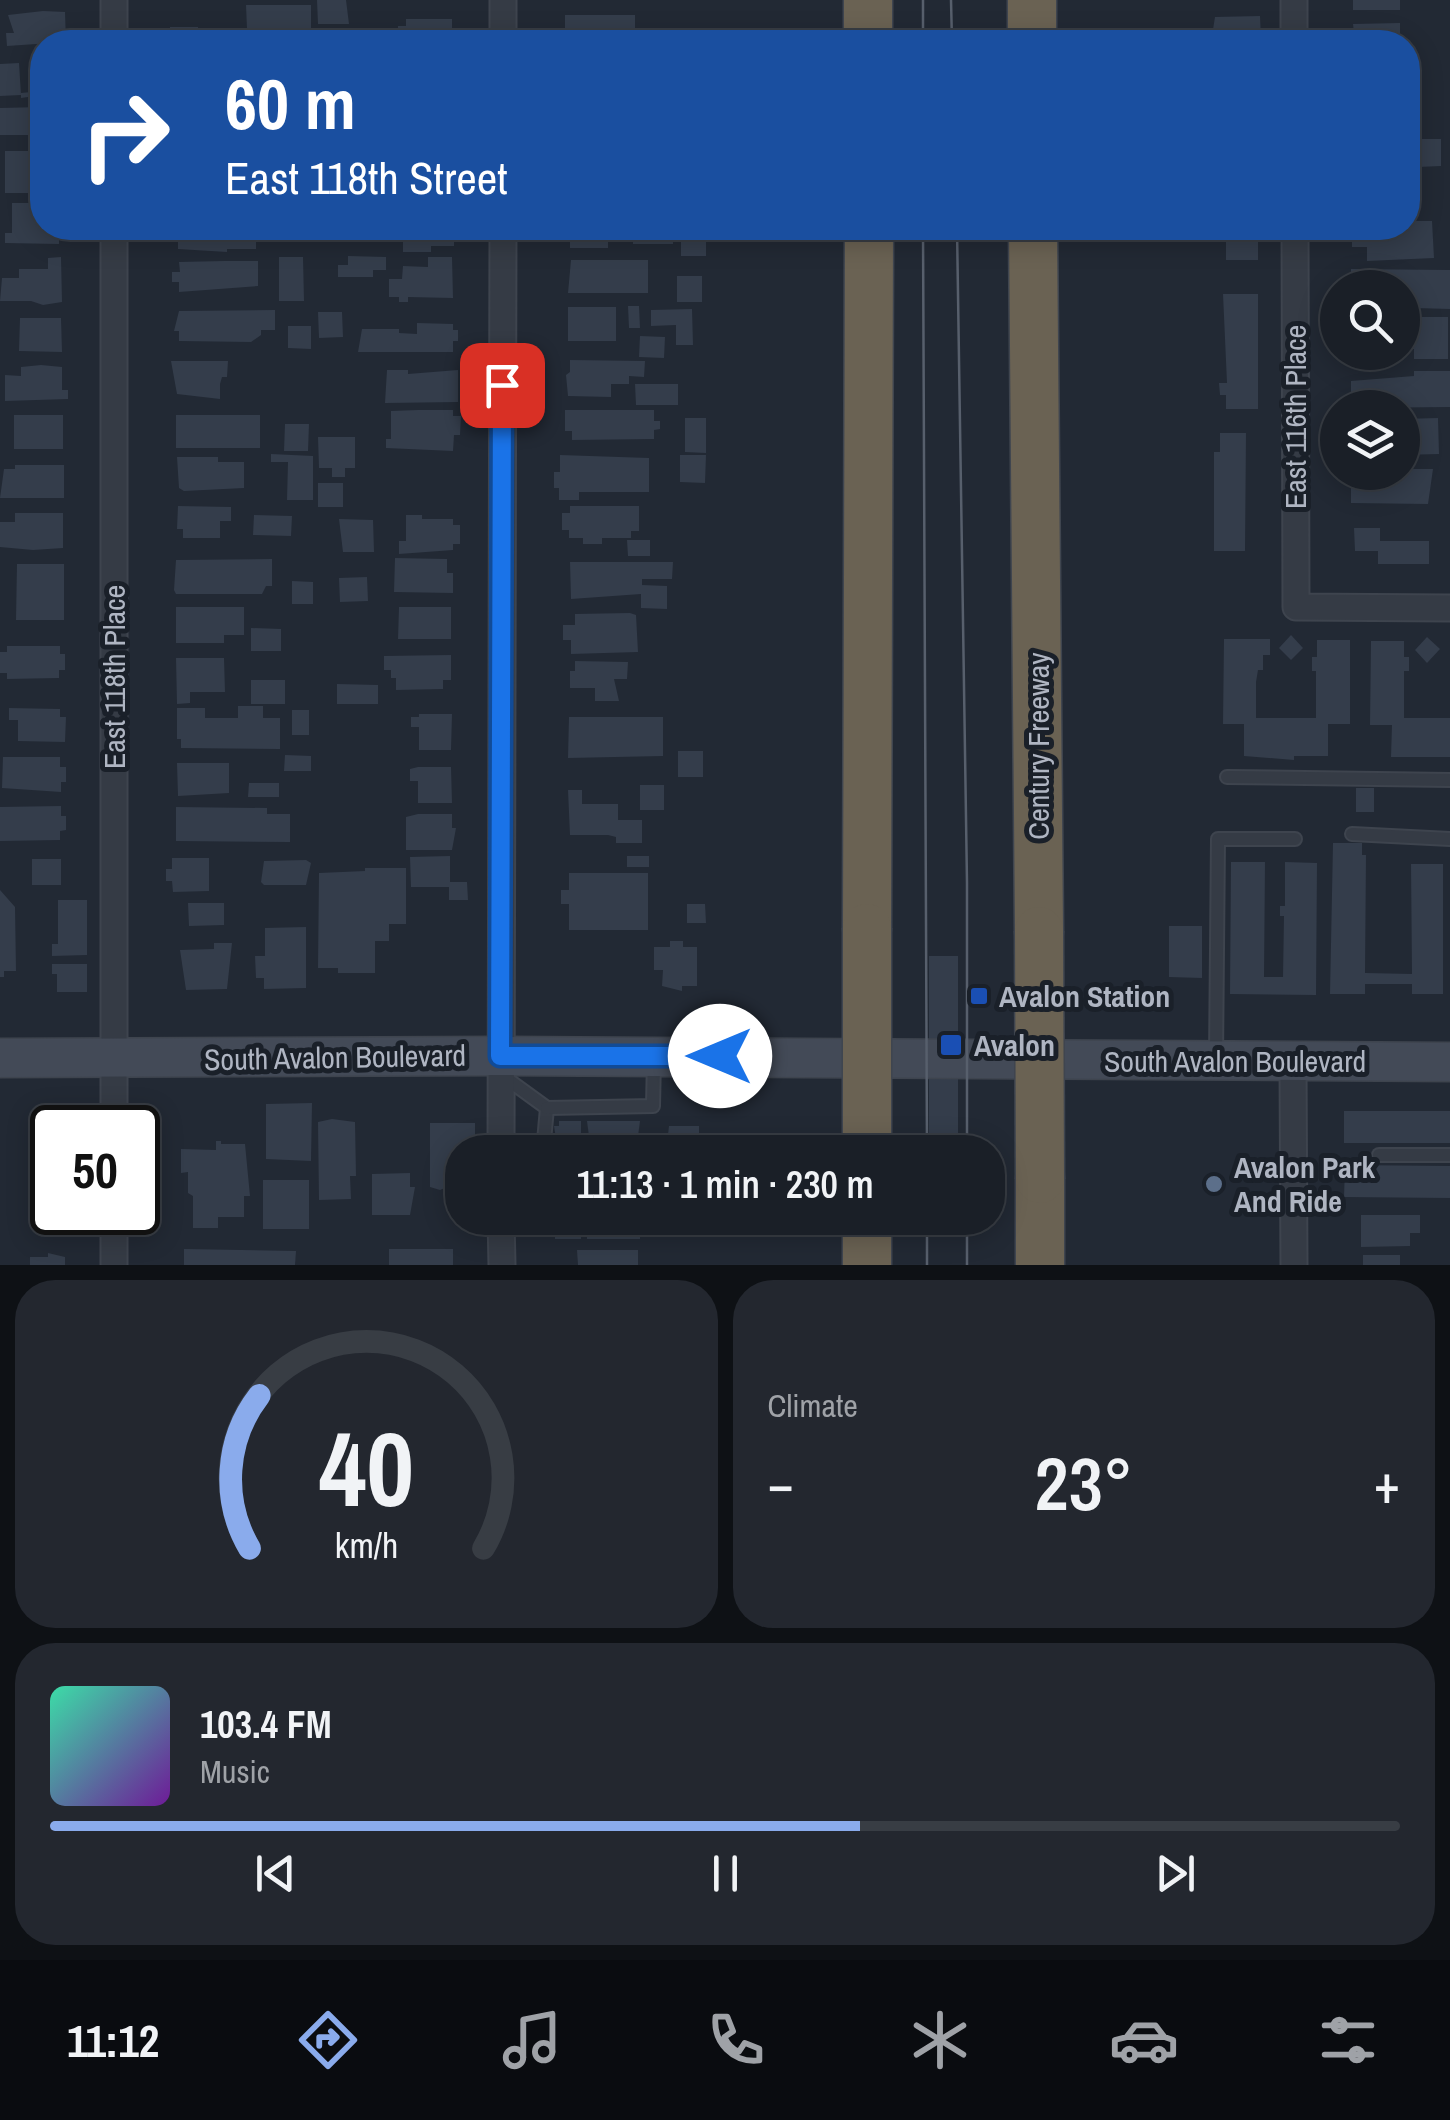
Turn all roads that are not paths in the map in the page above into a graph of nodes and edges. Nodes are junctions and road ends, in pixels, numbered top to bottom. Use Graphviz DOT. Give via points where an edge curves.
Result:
graph roads {
  1 [pos="114,0"];
  2 [pos="504,0"];
  3 [pos="868,0"];
  4 [pos="1032,0"];
  5 [pos="1294,0"];
  6 [pos="114,30"];
  7 [pos="503,30"];
  8 [pos="868,30"];
  9 [pos="1032,30"];
  10 [pos="1294,30"];
  11 [pos="114,240"];
  12 [pos="503,240"];
  13 [pos="868,240"];
  14 [pos="1034,240"];
  15 [pos="1294,240"];
  16 [pos="1450,608"];
  17 [pos="1227,777"];
  18 [pos="1450,780"];
  19 [pos="1352,834"];
  20 [pos="1450,838"];
  21 [pos="1296,840"];
  22 [pos="654,1056"];
  23 [pos="0,1058"];
  24 [pos="114,1060"];
  25 [pos="1216,1062"];
  26 [pos="1450,1062"];
  27 [pos="1293,1063"];
  28 [pos="500,1065"];
  29 [pos="114,1105"];
  30 [pos="547,1108"];
  31 [pos="501,1135"];
  32 [pos="545,1135"];
  33 [pos="867,1135"];
  34 [pos="1379,1155"];
  35 [pos="1450,1155"];
  36 [pos="114,1235"];
  37 [pos="501,1235"];
  38 [pos="867,1235"];
  39 [pos="114,1265"];
  40 [pos="502,1265"];
  41 [pos="867,1265"];
  42 [pos="1040,1265"];
  43 [pos="1294,1265"];
  1 -- 6 [label="street"];
  2 -- 7 [label="street"];
  3 -- 8 [label="highway"];
  4 -- 9 [label="highway"];
  5 -- 10 [label="street"];
  11 -- 24 [label="street, East 118th Place"];
  12 -- 28 [label="street"];
  13 -- 33 [label="highway, bridge"];
  14 -- 42 [label="highway, Century Freeway, bridge"];
  15 -- 16 [label="street, East 116th Place" via="1296,607"];
  17 -- 18 [label="lane"];
  19 -- 20 [label="lane"];
  21 -- 25 [label="lane" via="1218,840"];
  22 -- 25 [label="main road, South Avalon Boulevard"];
  22 -- 28 [label="main road, South Avalon Boulevard"];
  22 -- 30 [label="lane" via="652,1106"];
  23 -- 24 [label="main road, South Avalon Boulevard"];
  24 -- 28 [label="main road, South Avalon Boulevard"];
  24 -- 29 [label="street, East 118th Place"];
  25 -- 27 [label="main road, South Avalon Boulevard"];
  26 -- 27 [label="main road, South Avalon Boulevard"];
  27 -- 43 [label="street"];
  28 -- 30 [label="lane"];
  28 -- 31 [label="street"];
  30 -- 32 [label="lane"];
  34 -- 35 [label="lane"];
  36 -- 39 [label="street"];
  37 -- 40 [label="street"];
  38 -- 41 [label="highway"];
}
